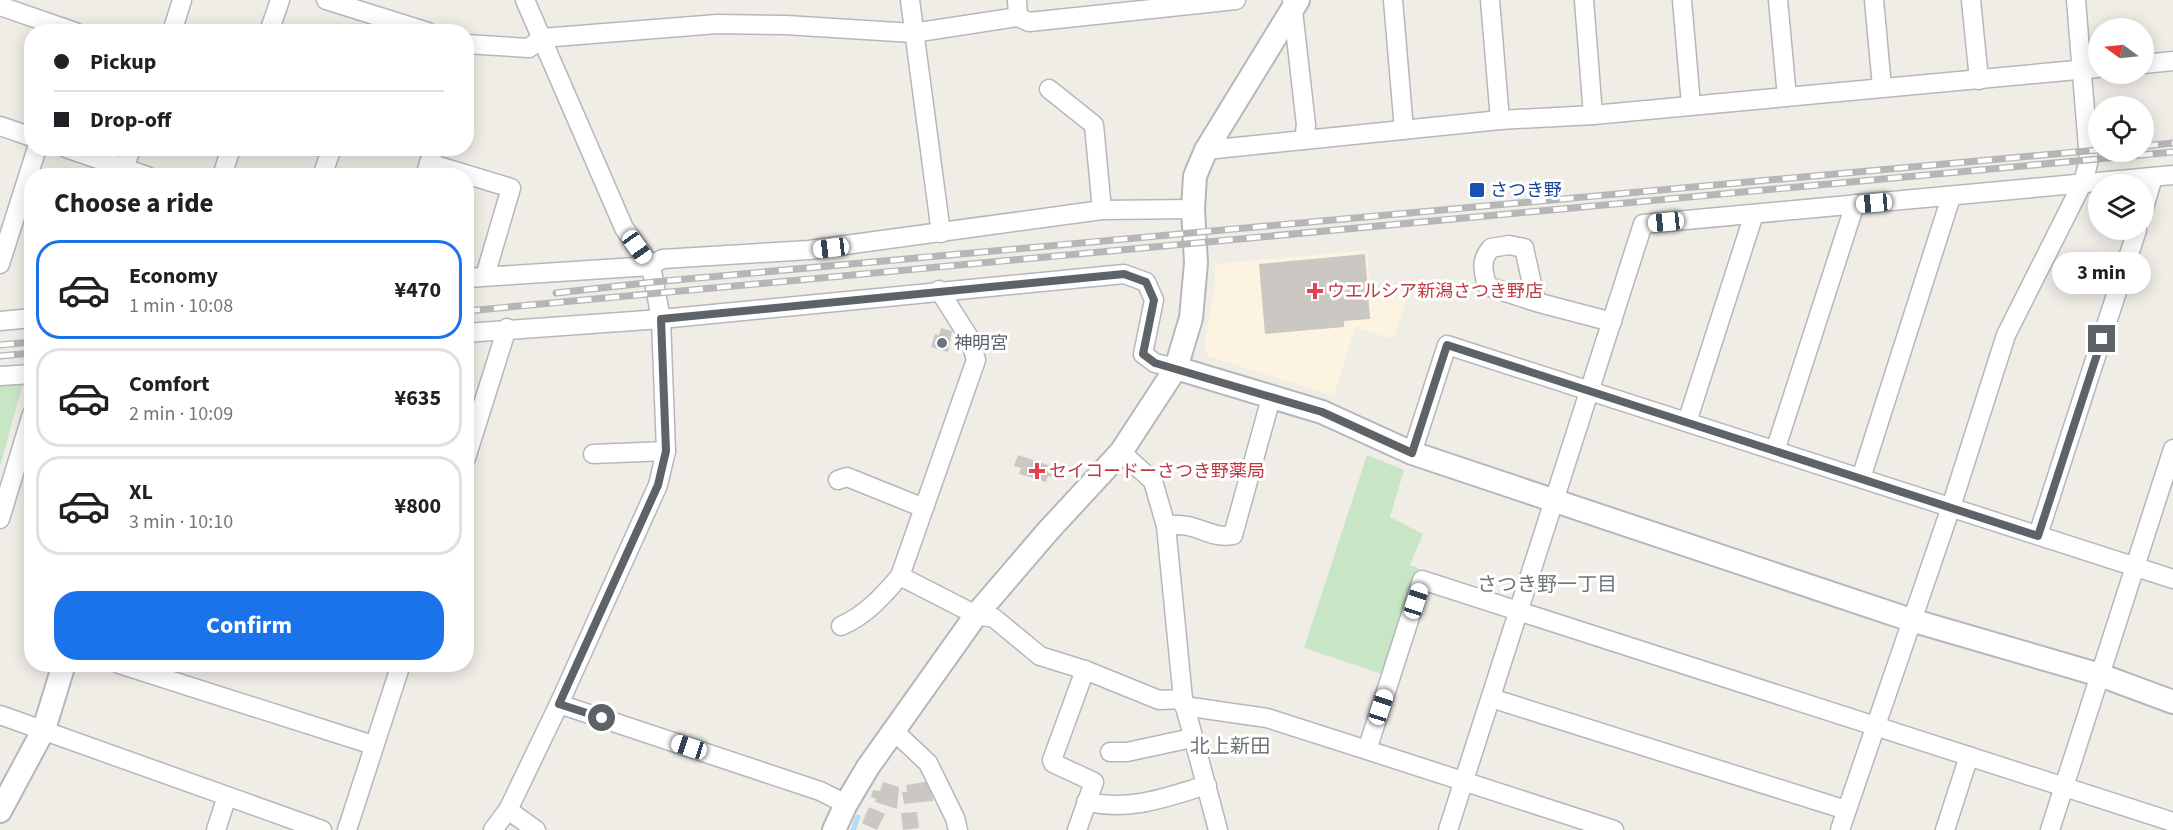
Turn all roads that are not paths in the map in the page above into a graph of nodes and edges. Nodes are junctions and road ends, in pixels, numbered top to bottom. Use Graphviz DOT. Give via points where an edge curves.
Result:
graph roads {
  1 [pos="182,0"];
  2 [pos="280,0"];
  3 [pos="326,0"];
  4 [pos="525,0"];
  5 [pos="910,0"];
  6 [pos="1236,0"];
  7 [pos="1392,0"];
  8 [pos="1490,0"];
  9 [pos="1584,0"];
  10 [pos="1682,0"];
  11 [pos="1778,0"];
  12 [pos="1874,0"];
  13 [pos="1971,0"];
  14 [pos="2076,0"];
  15 [pos="1294,3"];
  16 [pos="0,6"];
  17 [pos="1017,8"];
  18 [pos="52,24"];
  19 [pos="174,24"];
  20 [pos="272,24"];
  21 [pos="374,24"];
  22 [pos="912,33"];
  23 [pos="542,38"];
  24 [pos="474,45"];
  25 [pos="2088,59"];
  26 [pos="2173,61"];
  27 [pos="2154,63"];
  28 [pos="2088,69"];
  29 [pos="1979,80"];
  30 [pos="2090,84"];
  31 [pos="1882,87"];
  32 [pos="1048,89"];
  33 [pos="1787,97"];
  34 [pos="1691,105"];
  35 [pos="1593,115"];
  36 [pos="1500,120"];
  37 [pos="0,126"];
  38 [pos="1404,130"];
  39 [pos="24,134"];
  40 [pos="1304,140"];
  41 [pos="1206,150"];
  42 [pos="85,156"];
  43 [pos="429,162"];
  44 [pos="114,168"];
  45 [pos="448,168"];
  46 [pos="2173,175"];
  47 [pos="474,176"];
  48 [pos="2154,177"];
  49 [pos="2084,182"];
  50 [pos="2088,182"];
  51 [pos="24,187"];
  52 [pos="1951,197"];
  53 [pos="1855,204"];
  54 [pos="1192,209"];
  55 [pos="1102,210"];
  56 [pos="1754,214"];
  57 [pos="941,233"];
  58 [pos="2134,240"];
  59 [pos="0,264"];
  60 [pos="651,266"];
  61 [pos="485,276"];
  62 [pos="474,277"];
  63 [pos="939,290"];
  64 [pos="1536,302"];
  65 [pos="24,319"];
  66 [pos="661,319"];
  67 [pos="0,321"];
  68 [pos="1612,322"];
  69 [pos="507,328"];
  70 [pos="474,332"];
  71 [pos="1176,368"];
  72 [pos="24,374"];
  73 [pos="0,376"];
  74 [pos="1590,391"];
  75 [pos="1271,398"];
  76 [pos="1687,422"];
  77 [pos="474,433"];
  78 [pos="24,440"];
  79 [pos="2173,450"];
  80 [pos="666,451"];
  81 [pos="1775,451"];
  82 [pos="1121,452"];
  83 [pos="1412,453"];
  84 [pos="593,454"];
  85 [pos="1861,478"];
  86 [pos="838,480"];
  87 [pos="1554,501"];
  88 [pos="1951,507"];
  89 [pos="924,508"];
  90 [pos="1,515"];
  91 [pos="1166,526"];
  92 [pos="2038,536"];
  93 [pos="2135,567"];
  94 [pos="900,576"];
  95 [pos="2173,579"];
  96 [pos="1519,611"];
  97 [pos="976,615"];
  98 [pos="1911,620"];
  99 [pos="841,626"];
  100 [pos="1086,670"];
  101 [pos="62,672"];
  102 [pos="144,672"];
  103 [pos="398,672"];
  104 [pos="2100,675"];
  105 [pos="1491,698"];
  106 [pos="2173,702"];
  107 [pos="1183,703"];
  108 [pos="559,704"];
  109 [pos="0,715"];
  110 [pos="1874,724"];
  111 [pos="44,729"];
  112 [pos="895,732"];
  113 [pos="1192,738"];
  114 [pos="373,745"];
  115 [pos="1368,750"];
  116 [pos="1110,752"];
  117 [pos="1969,756"];
  118 [pos="1464,781"];
  119 [pos="1207,785"];
  120 [pos="2064,787"];
  121 [pos="227,796"];
  122 [pos="1086,802"];
  123 [pos="846,804"];
  124 [pos="508,810"];
  125 [pos="1846,810"];
  126 [pos="0,811"];
  127 [pos="2173,822"];
  128 [pos="2152,823"];
  129 [pos="216,830"];
  130 [pos="322,830"];
  131 [pos="347,830"];
  132 [pos="493,830"];
  133 [pos="536,830"];
  134 [pos="834,830"];
  135 [pos="958,830"];
  136 [pos="1077,830"];
  137 [pos="1218,830"];
  138 [pos="1448,830"];
  139 [pos="1614,830"];
  140 [pos="1840,830"];
  141 [pos="1945,830"];
  142 [pos="2050,830"];
  1 -- 19 [label="street"];
  2 -- 20 [label="street"];
  3 -- 21 [label="street"];
  4 -- 23 [label="street"];
  5 -- 22 [label="street"];
  6 -- 17 [label="street" via="1029,22"];
  7 -- 38 [label="street"];
  8 -- 36 [label="street"];
  9 -- 35 [label="street"];
  10 -- 34 [label="street"];
  11 -- 33 [label="street"];
  12 -- 31 [label="street"];
  13 -- 29 [label="street"];
  14 -- 25 [label="street"];
  15 -- 40 [label="street" via="1306,125"];
  15 -- 41 [label="street"];
  16 -- 18 [label="street"];
  17 -- 22 [label="street"];
  22 -- 23 [label="street" via="717,24"];
  22 -- 57 [label="street"];
  23 -- 24 [label="street" via="529,48"];
  23 -- 60 [label="street" via="624,228"];
  26 -- 27 [label="street"];
  28 -- 29 [label="street"];
  29 -- 31 [label="street"];
  30 -- 49 [label="street" via="2089,160"];
  31 -- 33 [label="street"];
  32 -- 55 [label="street" via="1094,125"];
  33 -- 34 [label="street"];
  34 -- 35 [label="street"];
  35 -- 36 [label="street"];
  36 -- 38 [label="street"];
  37 -- 39 [label="street"];
  38 -- 40 [label="street"];
  40 -- 41 [label="street"];
  41 -- 54 [label="street" via="1195,176"];
  42 -- 44 [label="street"];
  43 -- 45 [label="street"];
  46 -- 48 [label="street"];
  47 -- 61 [label="street" via="512,188"];
  49 -- 50 [label="street"];
  49 -- 52 [label="street"];
  49 -- 88 [label="street" via="2006,335"];
  51 -- 59 [label="street"];
  52 -- 53 [label="street"];
  52 -- 85 [label="street"];
  53 -- 56 [label="street"];
  53 -- 81 [label="street"];
  54 -- 55 [label="street"];
  54 -- 71 [label="street" via="1196,263 1191,318"];
  55 -- 57 [label="street"];
  56 -- 68 [label="street" via="1644,224"];
  56 -- 76 [label="street"];
  57 -- 60 [label="street" via="809,250 662,259"];
  58 -- 92 [label="street"];
  60 -- 61 [label="street"];
  60 -- 66 [label="street"];
  61 -- 62 [label="street"];
  63 -- 66 [label="street"];
  63 -- 71 [label="street" via="1124,274 1146,282 1154,300 1143,354 1155,363"];
  63 -- 89 [label="street" via="970,339 976,360"];
  64 -- 68 [label="street"];
  65 -- 67 [label="street"];
  66 -- 69 [label="street"];
  66 -- 80 [label="street"];
  68 -- 74 [label="street"];
  69 -- 70 [label="street"];
  69 -- 77 [label="street"];
  71 -- 75 [label="street"];
  71 -- 82 [label="street"];
  72 -- 73 [label="street"];
  74 -- 76 [label="street"];
  74 -- 83 [label="street" via="1447,345"];
  74 -- 87 [label="street"];
  75 -- 83 [label="street" via="1322,412"];
  75 -- 91 [label="street" via="1233,535 1224,537 1182,523"];
  76 -- 81 [label="street"];
  78 -- 90 [label="street"];
  79 -- 93 [label="street"];
  80 -- 84 [label="street"];
  80 -- 108 [label="street" via="658,485"];
  81 -- 85 [label="street"];
  82 -- 91 [label="street" via="1153,481"];
  82 -- 97 [label="street"];
  83 -- 87 [label="street"];
  85 -- 88 [label="street"];
  86 -- 89 [label="street" via="848,477"];
  87 -- 96 [label="street"];
  87 -- 98 [label="street"];
  88 -- 92 [label="street"];
  88 -- 98 [label="street"];
  89 -- 94 [label="street"];
  91 -- 107 [label="street"];
  92 -- 93 [label="street"];
  93 -- 95 [label="street"];
  93 -- 104 [label="street"];
  94 -- 97 [label="street"];
  94 -- 99 [label="street" via="874,606"];
  96 -- 105 [label="street"];
  96 -- 110 [label="street"];
  96 -- 115 [label="street" via="1422,580"];
  97 -- 100 [label="street" via="994,618 1040,656"];
  97 -- 112 [label="street"];
  98 -- 104 [label="street"];
  98 -- 110 [label="street"];
  100 -- 107 [label="street" via="1159,700"];
  100 -- 122 [label="street" via="1052,760 1053,764 1094,782"];
  101 -- 111 [label="street"];
  102 -- 114 [label="street"];
  103 -- 114 [label="street"];
  104 -- 106 [label="street"];
  104 -- 120 [label="street"];
  105 -- 118 [label="street"];
  105 -- 125 [label="street"];
  107 -- 113 [label="street"];
  107 -- 115 [label="street" via="1267,718"];
  108 -- 123 [label="street" via="820,791"];
  108 -- 124 [label="street"];
  109 -- 111 [label="street"];
  110 -- 117 [label="street"];
  110 -- 125 [label="street"];
  111 -- 121 [label="street"];
  111 -- 126 [label="street"];
  112 -- 123 [label="street"];
  112 -- 135 [label="street" via="928,763"];
  113 -- 116 [label="street"];
  113 -- 119 [label="street"];
  114 -- 131 [label="street"];
  115 -- 118 [label="street"];
  117 -- 120 [label="street"];
  117 -- 141 [label="street"];
  118 -- 138 [label="street"];
  118 -- 139 [label="street"];
  119 -- 122 [label="street" via="1141,804 1113,807"];
  119 -- 137 [label="street"];
  120 -- 128 [label="street"];
  120 -- 142 [label="street"];
  121 -- 129 [label="street"];
  121 -- 130 [label="street"];
  122 -- 136 [label="street"];
  123 -- 134 [label="street"];
  124 -- 132 [label="street"];
  124 -- 133 [label="street"];
  125 -- 140 [label="street"];
  127 -- 128 [label="street"];
}
